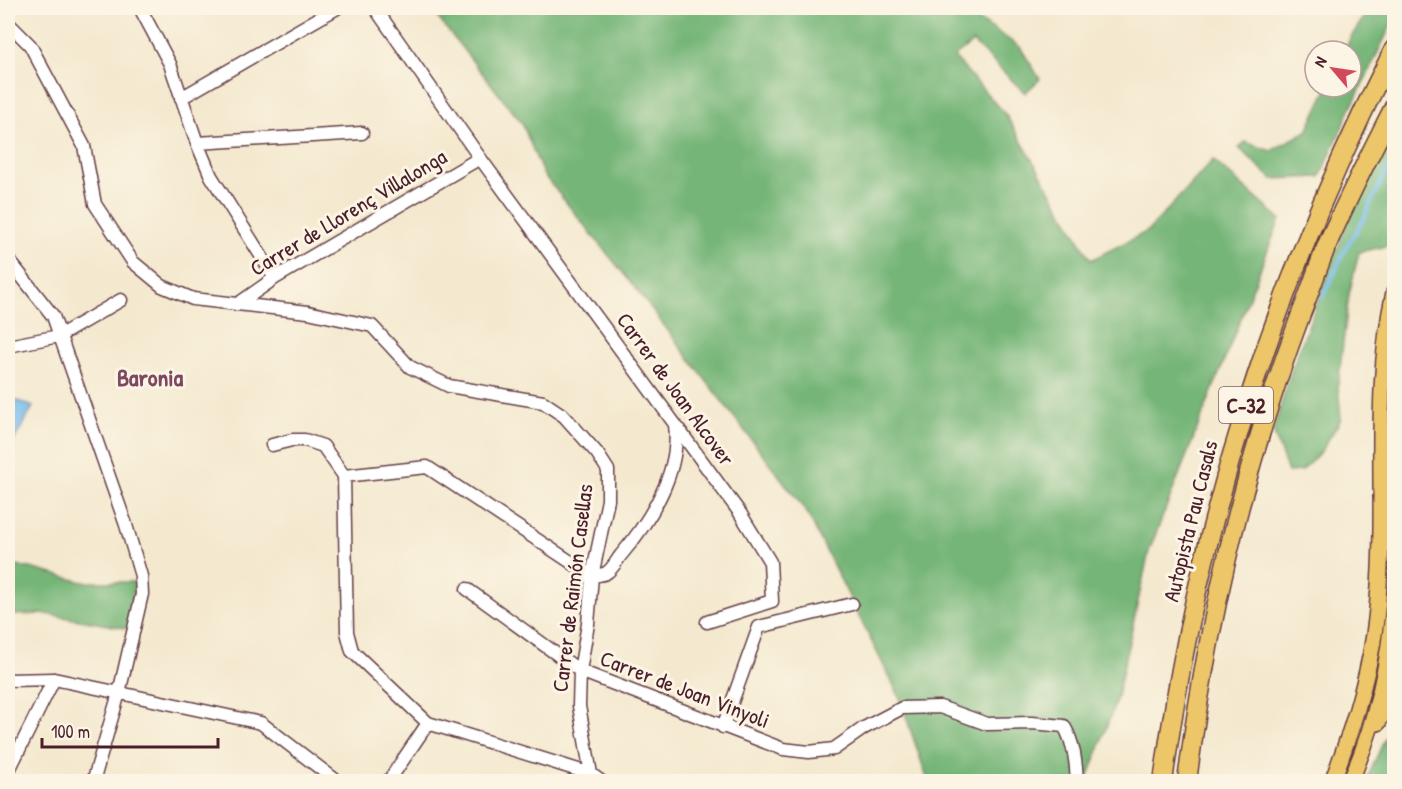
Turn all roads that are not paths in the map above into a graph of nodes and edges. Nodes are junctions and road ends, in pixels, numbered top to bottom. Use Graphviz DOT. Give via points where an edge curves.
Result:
graph roads {
  1 [pos="140,8"];
  2 [pos="337,8"];
  3 [pos="375,8"];
  4 [pos="8,26"];
  5 [pos="1395,49"];
  6 [pos="181,98"];
  7 [pos="1395,107"];
  8 [pos="362,133"];
  9 [pos="196,143"];
  10 [pos="480,158"];
  11 [pos="8,259"];
  12 [pos="275,278"];
  13 [pos="1395,291"];
  14 [pos="121,300"];
  15 [pos="238,304"];
  16 [pos="59,336"];
  17 [pos="8,346"];
  18 [pos="675,423"];
  19 [pos="272,445"];
  20 [pos="1381,462"];
  21 [pos="344,476"];
  22 [pos="592,576"];
  23 [pos="467,589"];
  24 [pos="1395,596"];
  25 [pos="852,604"];
  26 [pos="707,622"];
  27 [pos="580,671"];
  28 [pos="54,679"];
  29 [pos="8,680"];
  30 [pos="1395,690"];
  31 [pos="119,693"];
  32 [pos="428,723"];
  33 [pos="1352,726"];
  34 [pos="723,727"];
  35 [pos="8,772"];
  36 [pos="591,774"];
  37 [pos="93,782"];
  38 [pos="338,782"];
  39 [pos="388,782"];
  40 [pos="602,782"];
  41 [pos="1077,782"];
  42 [pos="1164,782"];
  43 [pos="1187,782"];
  44 [pos="1332,782"];
  45 [pos="1350,782"];
  46 [pos="1356,782"];
  1 -- 6 [label="street" via="171,64"];
  2 -- 6 [label="street"];
  3 -- 10 [label="street, Carrer de Joan Alcover"];
  4 -- 15 [label="street, Carrer de Raimón Casellas" via="30,45 84,146 95,204 134,262 162,285 193,298"];
  5 -- 42 [label="highway, Autopista Pau Casals / C-32" via="1302,249 1242,417 1196,592 1179,672"];
  6 -- 9 [label="street"];
  7 -- 43 [label="highway, Autopista Pau Casals / C-32" via="1330,239 1259,435 1208,641"];
  8 -- 9 [label="street"];
  9 -- 12 [label="street" via="211,176"];
  10 -- 12 [label="street, Carrer de Llorenç Villalonga"];
  10 -- 18 [label="street, Carrer de Joan Alcover"];
  11 -- 16 [label="street" via="53,316"];
  12 -- 15 [label="street, Carrer de Llorenç Villalonga"];
  13 -- 20 [label="main road" via="1384,372"];
  14 -- 16 [label="street"];
  15 -- 22 [label="street, Carrer de Raimón Casellas" via="308,312 372,326 410,367 449,386 543,402 564,416 608,470 608,500"];
  16 -- 17 [label="street"];
  16 -- 31 [label="street" via="141,576 142,594"];
  18 -- 22 [label="street" via="677,441 652,513 606,573"];
  18 -- 26 [label="street, Carrer de Joan Alcover" via="770,562 772,601"];
  19 -- 21 [label="street" via="305,440 323,446"];
  20 -- 24 [label="main road" via="1391,517 1389,585"];
  20 -- 33 [label="main road" via="1377,618"];
  21 -- 22 [label="street" via="427,466"];
  21 -- 32 [label="street" via="347,632 352,651"];
  22 -- 27 [label="street, Carrer de Raimón Casellas"];
  23 -- 27 [label="street, Carrer de Joan Vinyoli"];
  24 -- 33 [label="main road" via="1387,606 1376,669"];
  24 -- 45 [label="main road" via="1387,662"];
  25 -- 34 [label="street" via="759,627"];
  27 -- 34 [label="street, Carrer de Joan Vinyoli"];
  27 -- 36 [label="street, Carrer de Raimón Casellas" via="579,706"];
  28 -- 29 [label="street"];
  28 -- 31 [label="street"];
  28 -- 35 [label="street"];
  30 -- 46 [label="main road" via="1376,727"];
  31 -- 37 [label="street"];
  31 -- 38 [label="street" via="261,723"];
  32 -- 36 [label="street"];
  32 -- 39 [label="street"];
  33 -- 44 [label="main road"];
  34 -- 41 [label="street, Carrer de Joan Vinyoli" via="783,749 809,752 834,749 902,708 940,707 987,723 1064,726 1076,759"];
  36 -- 40 [label="street"];
}
